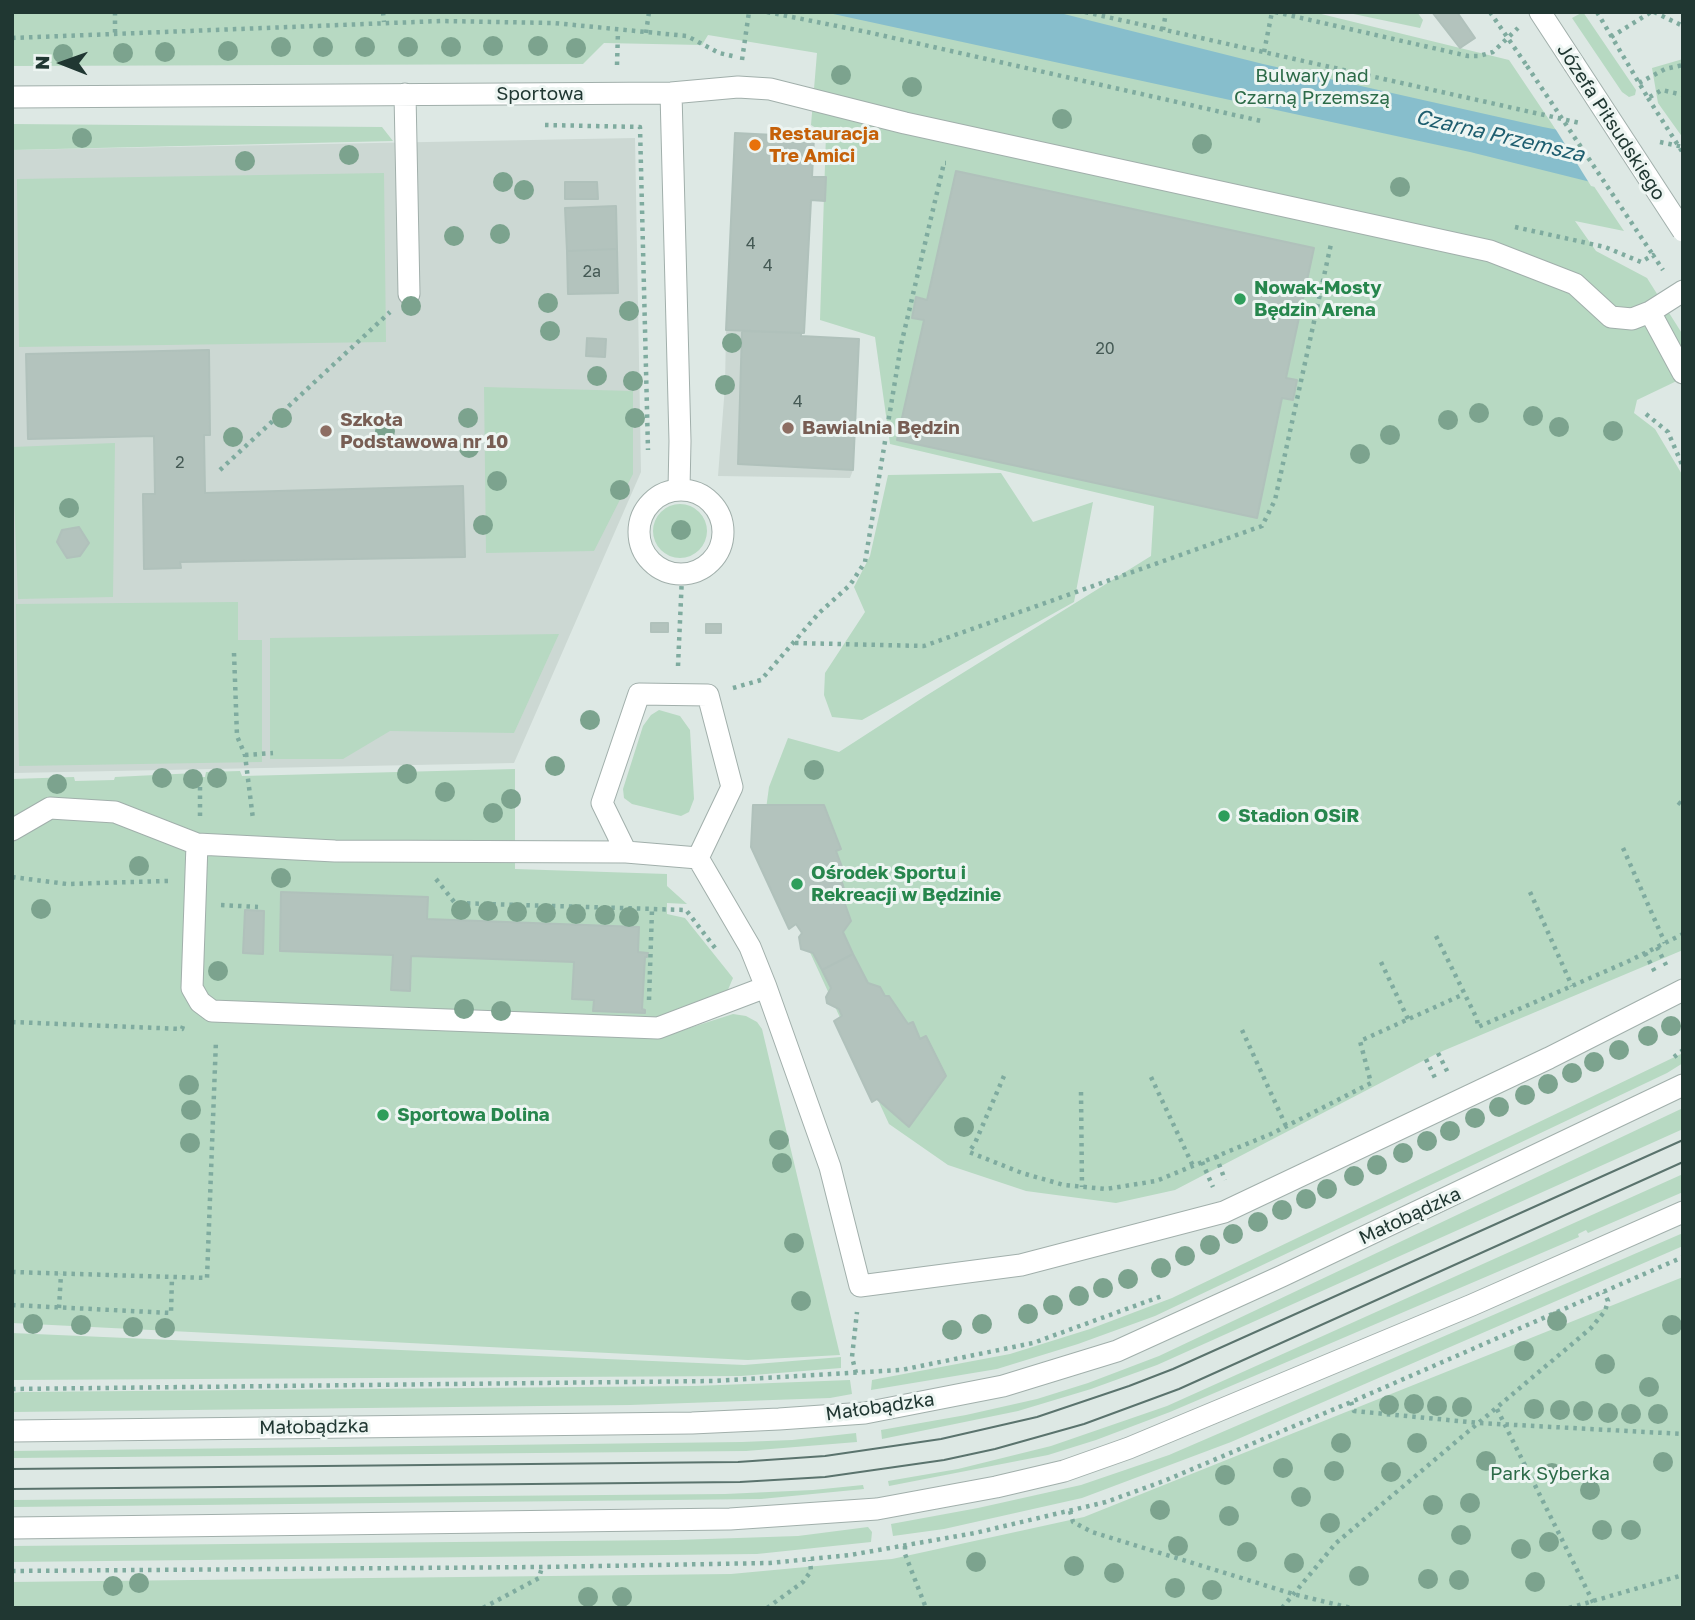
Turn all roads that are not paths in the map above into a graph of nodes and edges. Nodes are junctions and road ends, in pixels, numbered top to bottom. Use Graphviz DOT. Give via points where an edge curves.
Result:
graph roads {
  1 [pos="1540,12"];
  2 [pos="671,93"];
  3 [pos="405,94"];
  4 [pos="12,97"];
  5 [pos="1683,231"];
  6 [pos="1683,291"];
  7 [pos="409,294"];
  8 [pos="1650,313"];
  9 [pos="1683,373"];
  10 [pos="679,489"];
  11 [pos="12,830"];
  12 [pos="197,844"];
  13 [pos="626,852"];
  14 [pos="698,858"];
  15 [pos="1678,984"];
  16 [pos="766,987"];
  17 [pos="1683,1084"];
  18 [pos="1683,1212"];
  19 [pos="12,1431"];
  20 [pos="12,1528"];
  1 -- 5 [label="street, Józefa Piłsudskiego, bridge"];
  2 -- 3 [label="street, Sportowa"];
  2 -- 8 [label="street, Sportowa" via="770,89 905,123 1490,251 1575,284 1611,317 1632,319"];
  2 -- 10 [label="street"];
  3 -- 4 [label="street, Sportowa"];
  3 -- 7 [label="street"];
  6 -- 8 [label="street"];
  8 -- 9 [label="street"];
  10 -- 10 [label="street" via="654,498 639,521 640,547 657,568 682,576 708,567 723,545 722,517 705,496"];
  11 -- 12 [label="street" via="50,808 115,812"];
  12 -- 13 [label="street" via="388,852"];
  12 -- 16 [label="street" via="192,988 217,1018 658,1027"];
  13 -- 14 [label="street"];
  13 -- 14 [label="street" via="602,803 639,694 708,695 733,787"];
  14 -- 16 [label="street" via="750,947"];
  15 -- 16 [label="street" via="1549,1058 1224,1212 1021,1265 860,1286 830,1167"];
  17 -- 19 [label="street, Małobądzka" via="1118,1351 1003,1386 865,1413 692,1423"];
  18 -- 20 [label="street" via="1129,1448 1064,1471 996,1487 877,1509 730,1519"];
}
